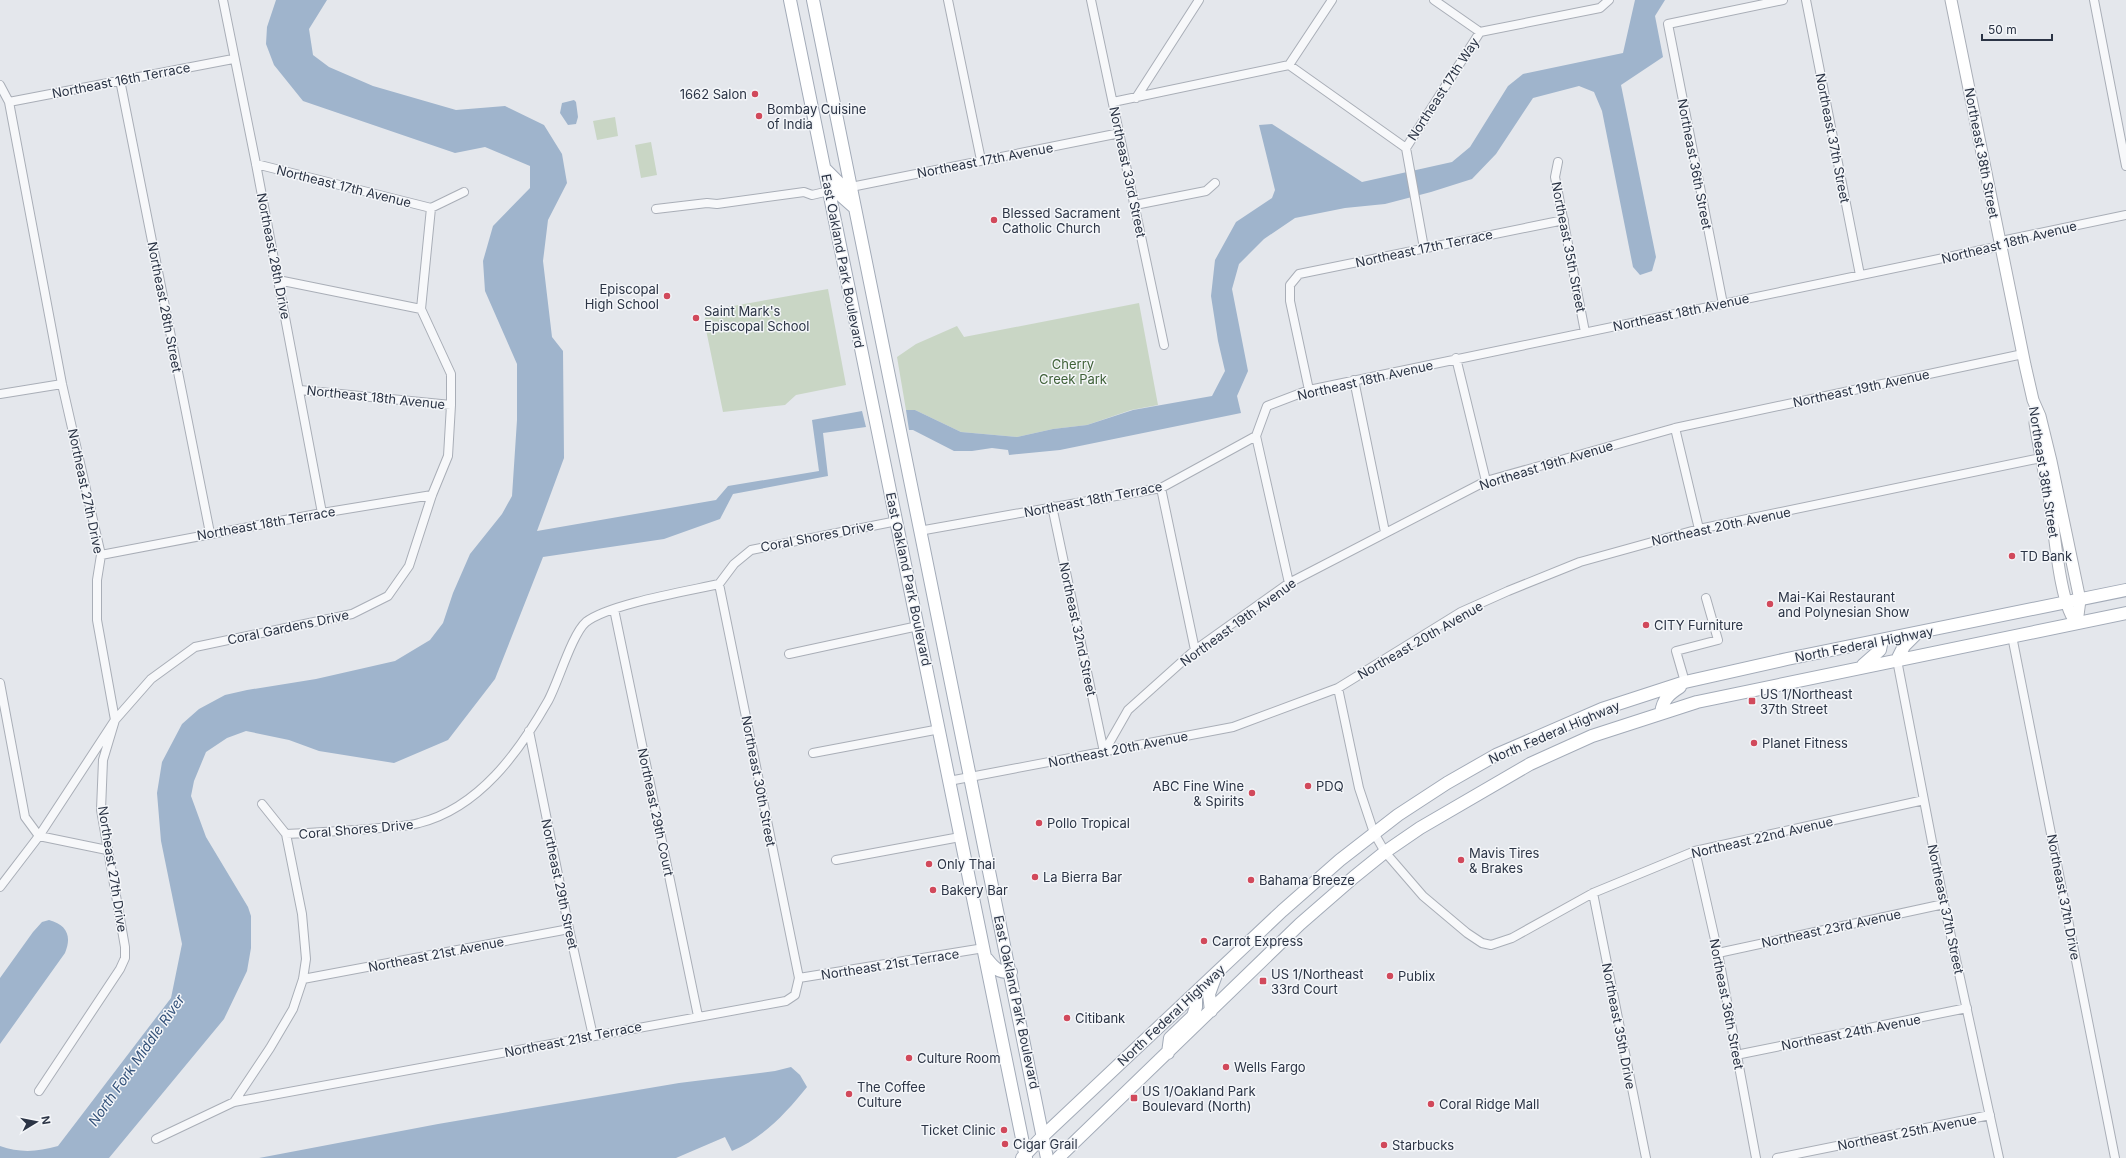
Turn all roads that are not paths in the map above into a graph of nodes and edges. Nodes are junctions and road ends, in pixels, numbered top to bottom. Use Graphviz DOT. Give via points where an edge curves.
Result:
graph roads {
  1 [pos="223,0"];
  2 [pos="790,0"];
  3 [pos="813,0"];
  4 [pos="948,0"];
  5 [pos="1091,0"];
  6 [pos="1199,0"];
  7 [pos="1332,0"];
  8 [pos="1434,0"];
  9 [pos="1608,0"];
  10 [pos="1783,0"];
  11 [pos="1806,0"];
  12 [pos="1951,0"];
  13 [pos="2094,0"];
  14 [pos="1480,32"];
  15 [pos="234,59"];
  16 [pos="1289,65"];
  17 [pos="120,80"];
  18 [pos="0,85"];
  19 [pos="1136,98"];
  20 [pos="9,102"];
  21 [pos="1114,102"];
  22 [pos="1120,133"];
  23 [pos="1406,148"];
  24 [pos="981,160"];
  25 [pos="1558,162"];
  26 [pos="256,164"];
  27 [pos="2126,166"];
  28 [pos="825,169"];
  29 [pos="1214,183"];
  30 [pos="851,187"];
  31 [pos="829,191"];
  32 [pos="464,192"];
  33 [pos="1135,205"];
  34 [pos="431,208"];
  35 [pos="855,208"];
  36 [pos="656,209"];
  37 [pos="2126,215"];
  38 [pos="1564,220"];
  39 [pos="2001,246"];
  40 [pos="1424,248"];
  41 [pos="1860,275"];
  42 [pos="278,280"];
  43 [pos="1723,304"];
  44 [pos="421,309"];
  45 [pos="1585,332"];
  46 [pos="1164,345"];
  47 [pos="2023,354"];
  48 [pos="1456,358"];
  49 [pos="1354,380"];
  50 [pos="62,384"];
  51 [pos="300,390"];
  52 [pos="1309,390"];
  53 [pos="0,394"];
  54 [pos="2033,400"];
  55 [pos="451,405"];
  56 [pos="1675,428"];
  57 [pos="1256,436"];
  58 [pos="880,441"];
  59 [pos="902,447"];
  60 [pos="2048,448"];
  61 [pos="2041,458"];
  62 [pos="1486,481"];
  63 [pos="1161,488"];
  64 [pos="432,495"];
  65 [pos="1052,506"];
  66 [pos="322,512"];
  67 [pos="897,521"];
  68 [pos="1699,529"];
  69 [pos="919,531"];
  70 [pos="1385,532"];
  71 [pos="210,533"];
  72 [pos="101,556"];
  73 [pos="1289,583"];
  74 [pos="719,584"];
  75 [pos="2126,590"];
  76 [pos="1706,598"];
  77 [pos="2080,600"];
  78 [pos="2067,602"];
  79 [pos="614,609"];
  80 [pos="2126,614"];
  81 [pos="2077,623"];
  82 [pos="918,626"];
  83 [pos="1917,633"];
  84 [pos="2012,636"];
  85 [pos="1882,640"];
  86 [pos="1195,650"];
  87 [pos="790,654"];
  88 [pos="1897,660"];
  89 [pos="1860,667"];
  90 [pos="1685,682"];
  91 [pos="0,683"];
  92 [pos="1338,688"];
  93 [pos="1661,713"];
  94 [pos="115,720"];
  95 [pos="940,729"];
  96 [pos="529,732"];
  97 [pos="1104,752"];
  98 [pos="813,753"];
  99 [pos="971,777"];
  100 [pos="949,781"];
  101 [pos="1924,800"];
  102 [pos="262,804"];
  103 [pos="1374,833"];
  104 [pos="286,834"];
  105 [pos="39,836"];
  106 [pos="960,837"];
  107 [pos="107,850"];
  108 [pos="1695,851"];
  109 [pos="1385,852"];
  110 [pos="836,860"];
  111 [pos="0,887"];
  112 [pos="1592,893"];
  113 [pos="1944,904"];
  114 [pos="569,929"];
  115 [pos="1718,953"];
  116 [pos="985,954"];
  117 [pos="1011,972"];
  118 [pos="1217,972"];
  119 [pos="799,978"];
  120 [pos="303,979"];
  121 [pos="1196,992"];
  122 [pos="1967,1008"];
  123 [pos="1211,1011"];
  124 [pos="698,1016"];
  125 [pos="592,1036"];
  126 [pos="1168,1053"];
  127 [pos="1736,1055"];
  128 [pos="39,1091"];
  129 [pos="234,1102"];
  130 [pos="1990,1115"];
  131 [pos="1043,1136"];
  132 [pos="156,1139"];
  133 [pos="1024,1157"];
  134 [pos="1047,1158"];
  135 [pos="1058,1158"];
  136 [pos="1646,1158"];
  137 [pos="1756,1158"];
  138 [pos="1776,1158"];
  139 [pos="2000,1158"];
  140 [pos="2115,1158"];
  1 -- 15 [label="street, Northeast 28th Drive"];
  2 -- 28 [label="main road, East Oakland Park Boulevard"];
  3 -- 30 [label="main road, East Oakland Park Boulevard"];
  4 -- 24 [label="street"];
  5 -- 21 [label="street, Northeast 33rd Street"];
  6 -- 19 [label="street"];
  7 -- 16 [label="street"];
  8 -- 14 [label="street"];
  9 -- 14 [label="street" via="1600,8"];
  10 -- 43 [label="street, Northeast 36th Street" via="1668,24"];
  11 -- 41 [label="street, Northeast 37th Street"];
  12 -- 39 [label="street, Northeast 38th Street"];
  13 -- 27 [label="street"];
  14 -- 23 [label="street, Northeast 17th Way"];
  15 -- 17 [label="street, Northeast 16th Terrace"];
  15 -- 26 [label="street, Northeast 28th Drive"];
  16 -- 19 [label="street"];
  16 -- 23 [label="street, Northeast 17th Way"];
  17 -- 20 [label="street, Northeast 16th Terrace"];
  17 -- 71 [label="street, Northeast 28th Street"];
  18 -- 20 [label="street, Northeast 27th Drive"];
  19 -- 21 [label="street"];
  20 -- 50 [label="street, Northeast 27th Drive"];
  21 -- 22 [label="street, Northeast 33rd Street"];
  22 -- 24 [label="street, Northeast 17th Avenue"];
  22 -- 33 [label="street, Northeast 33rd Street"];
  23 -- 40 [label="street"];
  24 -- 30 [label="street, Northeast 17th Avenue"];
  25 -- 38 [label="street, Northeast 35th Street" via="1556,177"];
  26 -- 34 [label="street, Northeast 17th Avenue"];
  26 -- 42 [label="street, Northeast 28th Drive"];
  28 -- 30 [label="main road" via="840,184"];
  28 -- 31 [label="main road, East Oakland Park Boulevard"];
  29 -- 33 [label="street" via="1206,191"];
  30 -- 35 [label="main road, East Oakland Park Boulevard"];
  31 -- 35 [label="main road" via="838,193"];
  31 -- 36 [label="street" via="812,195 804,192"];
  31 -- 58 [label="main road, East Oakland Park Boulevard"];
  32 -- 34 [label="street"];
  33 -- 46 [label="street, Northeast 33rd Street"];
  34 -- 44 [label="street"];
  35 -- 59 [label="main road, East Oakland Park Boulevard"];
  37 -- 39 [label="street, Northeast 18th Avenue" via="2006,240"];
  38 -- 40 [label="street, Northeast 17th Terrace"];
  38 -- 45 [label="street, Northeast 35th Street"];
  39 -- 41 [label="street, Northeast 18th Avenue"];
  39 -- 47 [label="street, Northeast 38th Street"];
  40 -- 52 [label="street, Northeast 17th Terrace" via="1299,274 1290,285 1290,301"];
  41 -- 43 [label="street, Northeast 18th Avenue"];
  42 -- 44 [label="street"];
  42 -- 51 [label="street, Northeast 28th Drive"];
  43 -- 45 [label="street, Northeast 18th Avenue"];
  44 -- 55 [label="street, Coral Gardens Drive" via="451,374"];
  45 -- 48 [label="street, Northeast 18th Avenue"];
  47 -- 54 [label="street, Northeast 38th Street"];
  47 -- 56 [label="street, Northeast 19th Avenue"];
  48 -- 49 [label="street, Northeast 18th Avenue"];
  48 -- 62 [label="street"];
  49 -- 52 [label="street, Northeast 18th Avenue"];
  49 -- 70 [label="street"];
  50 -- 53 [label="street"];
  50 -- 72 [label="street, Northeast 27th Drive"];
  51 -- 55 [label="street, Northeast 18th Avenue"];
  51 -- 66 [label="street, Northeast 28th Drive"];
  52 -- 57 [label="street, Northeast 18th Avenue" via="1267,406"];
  54 -- 60 [label="street, Northeast 38th Street"];
  54 -- 61 [label="street, Northeast 38th Street" via="2033,416"];
  55 -- 64 [label="street, Coral Gardens Drive" via="448,456"];
  56 -- 62 [label="street, Northeast 19th Avenue"];
  56 -- 68 [label="street"];
  57 -- 63 [label="street, Northeast 18th Terrace"];
  57 -- 73 [label="street"];
  58 -- 59 [label="main road" via="892,449"];
  58 -- 67 [label="main road, East Oakland Park Boulevard"];
  59 -- 69 [label="main road, East Oakland Park Boulevard"];
  60 -- 61 [label="street"];
  60 -- 77 [label="street, Northeast 38th Street"];
  61 -- 68 [label="street, Northeast 20th Avenue"];
  61 -- 78 [label="street, Northeast 38th Street" via="2062,586"];
  62 -- 70 [label="street, Northeast 19th Avenue"];
  63 -- 65 [label="street, Northeast 18th Terrace"];
  63 -- 86 [label="street"];
  64 -- 66 [label="street, Northeast 18th Terrace"];
  64 -- 94 [label="street, Coral Gardens Drive" via="409,566 388,596 352,614 195,647 151,679"];
  65 -- 69 [label="street, Northeast 18th Terrace"];
  65 -- 97 [label="street, Northeast 32nd Street"];
  66 -- 71 [label="street, Northeast 18th Terrace"];
  67 -- 69 [label="main road" via="910,524"];
  67 -- 74 [label="street, Coral Shores Drive" via="751,550 734,564"];
  67 -- 82 [label="main road, East Oakland Park Boulevard"];
  68 -- 92 [label="street, Northeast 20th Avenue" via="1580,562 1508,591 1461,612"];
  69 -- 99 [label="main road, East Oakland Park Boulevard"];
  70 -- 73 [label="street, Northeast 19th Avenue"];
  71 -- 72 [label="street, Northeast 18th Terrace"];
  72 -- 94 [label="street, Northeast 27th Drive" via="97,580 97,620"];
  73 -- 86 [label="street, Northeast 19th Avenue"];
  74 -- 79 [label="street, Coral Shores Drive"];
  74 -- 119 [label="street, Northeast 30th Street"];
  75 -- 77 [label="main road, North Federal Highway"];
  76 -- 90 [label="street" via="1718,640 1676,651"];
  77 -- 78 [label="main road, North Federal Highway"];
  77 -- 81 [label="street, Northeast 38th Street"];
  78 -- 81 [label="street, Northeast 38th Street" via="2072,620"];
  78 -- 83 [label="main road, North Federal Highway"];
  79 -- 96 [label="street, Coral Shores Drive" via="585,623 573,643 548,700"];
  79 -- 124 [label="street, Northeast 29th Court"];
  80 -- 81 [label="main road, North Federal Highway"];
  81 -- 84 [label="main road, North Federal Highway"];
  82 -- 87 [label="street"];
  82 -- 95 [label="main road, East Oakland Park Boulevard"];
  83 -- 85 [label="main road, North Federal Highway"];
  83 -- 88 [label="main road" via="1904,646"];
  84 -- 88 [label="main road, North Federal Highway"];
  84 -- 140 [label="street, Northeast 37th Drive"];
  85 -- 89 [label="main road" via="1880,650"];
  85 -- 90 [label="main road, North Federal Highway"];
  86 -- 97 [label="street, Northeast 19th Avenue" via="1128,710"];
  88 -- 89 [label="main road, North Federal Highway"];
  88 -- 101 [label="street, Northeast 37th Street"];
  89 -- 93 [label="main road, North Federal Highway" via="1728,694"];
  90 -- 93 [label="main road" via="1667,696 1662,704"];
  90 -- 103 [label="main road, North Federal Highway" via="1602,709 1496,755 1436,790"];
  91 -- 105 [label="street" via="25,817"];
  92 -- 97 [label="street, Northeast 20th Avenue" via="1233,727"];
  92 -- 103 [label="street" via="1359,788"];
  93 -- 109 [label="main road, North Federal Highway" via="1592,736 1530,764 1451,808"];
  94 -- 105 [label="street, Coral Gardens Drive"];
  94 -- 107 [label="street, Northeast 27th Drive" via="101,775 101,810"];
  95 -- 98 [label="street"];
  95 -- 100 [label="main road, East Oakland Park Boulevard"];
  96 -- 104 [label="street, Coral Shores Drive" via="514,755 487,784 456,808 420,823 365,830"];
  96 -- 114 [label="street, Northeast 29th Street"];
  97 -- 99 [label="street, Northeast 20th Avenue"];
  99 -- 100 [label="street, Northeast 20th Avenue"];
  99 -- 117 [label="main road, East Oakland Park Boulevard"];
  100 -- 106 [label="main road, East Oakland Park Boulevard"];
  101 -- 108 [label="street, Northeast 22nd Avenue"];
  101 -- 113 [label="street, Northeast 37th Street"];
  102 -- 104 [label="street, Coral Shores Drive"];
  103 -- 109 [label="street"];
  103 -- 118 [label="main road, North Federal Highway" via="1311,885"];
  104 -- 120 [label="street, Coral Shores Drive" via="302,914 306,959"];
  105 -- 107 [label="street"];
  105 -- 111 [label="street, Coral Gardens Drive"];
  106 -- 110 [label="street"];
  106 -- 116 [label="main road, East Oakland Park Boulevard"];
  107 -- 128 [label="street, Northeast 27th Drive" via="124,936 125,958"];
  108 -- 112 [label="street, Northeast 22nd Avenue"];
  108 -- 115 [label="street, Northeast 36th Street"];
  109 -- 112 [label="street, Northeast 22nd Avenue" via="1423,896 1482,943 1491,945 1498,944"];
  109 -- 123 [label="main road, North Federal Highway" via="1326,900"];
  112 -- 136 [label="street, Northeast 35th Drive"];
  113 -- 115 [label="street, Northeast 23rd Avenue"];
  113 -- 122 [label="street, Northeast 37th Street"];
  114 -- 120 [label="street, Northeast 21st Avenue"];
  114 -- 125 [label="street, Northeast 29th Street"];
  115 -- 127 [label="street, Northeast 36th Street"];
  116 -- 117 [label="main road" via="999,971"];
  116 -- 119 [label="street, Northeast 21st Terrace"];
  116 -- 133 [label="main road, East Oakland Park Boulevard"];
  117 -- 131 [label="main road, East Oakland Park Boulevard"];
  118 -- 121 [label="main road, North Federal Highway"];
  118 -- 123 [label="main road" via="1209,994"];
  119 -- 124 [label="street, Northeast 21st Terrace" via="795,995 786,1001"];
  120 -- 129 [label="street, Coral Shores Drive" via="293,1009"];
  121 -- 126 [label="main road" via="1193,1016 1170,1038"];
  121 -- 131 [label="main road, North Federal Highway"];
  122 -- 127 [label="street, Northeast 24th Avenue"];
  122 -- 130 [label="street, Northeast 37th Street"];
  123 -- 126 [label="main road, North Federal Highway"];
  124 -- 125 [label="street, Northeast 21st Terrace"];
  125 -- 129 [label="street, Northeast 21st Terrace"];
  126 -- 135 [label="main road, North Federal Highway"];
  127 -- 137 [label="street, Northeast 36th Street"];
  129 -- 132 [label="street, Northeast 21st Terrace"];
  130 -- 138 [label="street, Northeast 25th Avenue"];
  130 -- 139 [label="street, Northeast 37th Street"];
  131 -- 133 [label="main road, North Federal Highway"];
  131 -- 134 [label="main road, East Oakland Park Boulevard"];
}
